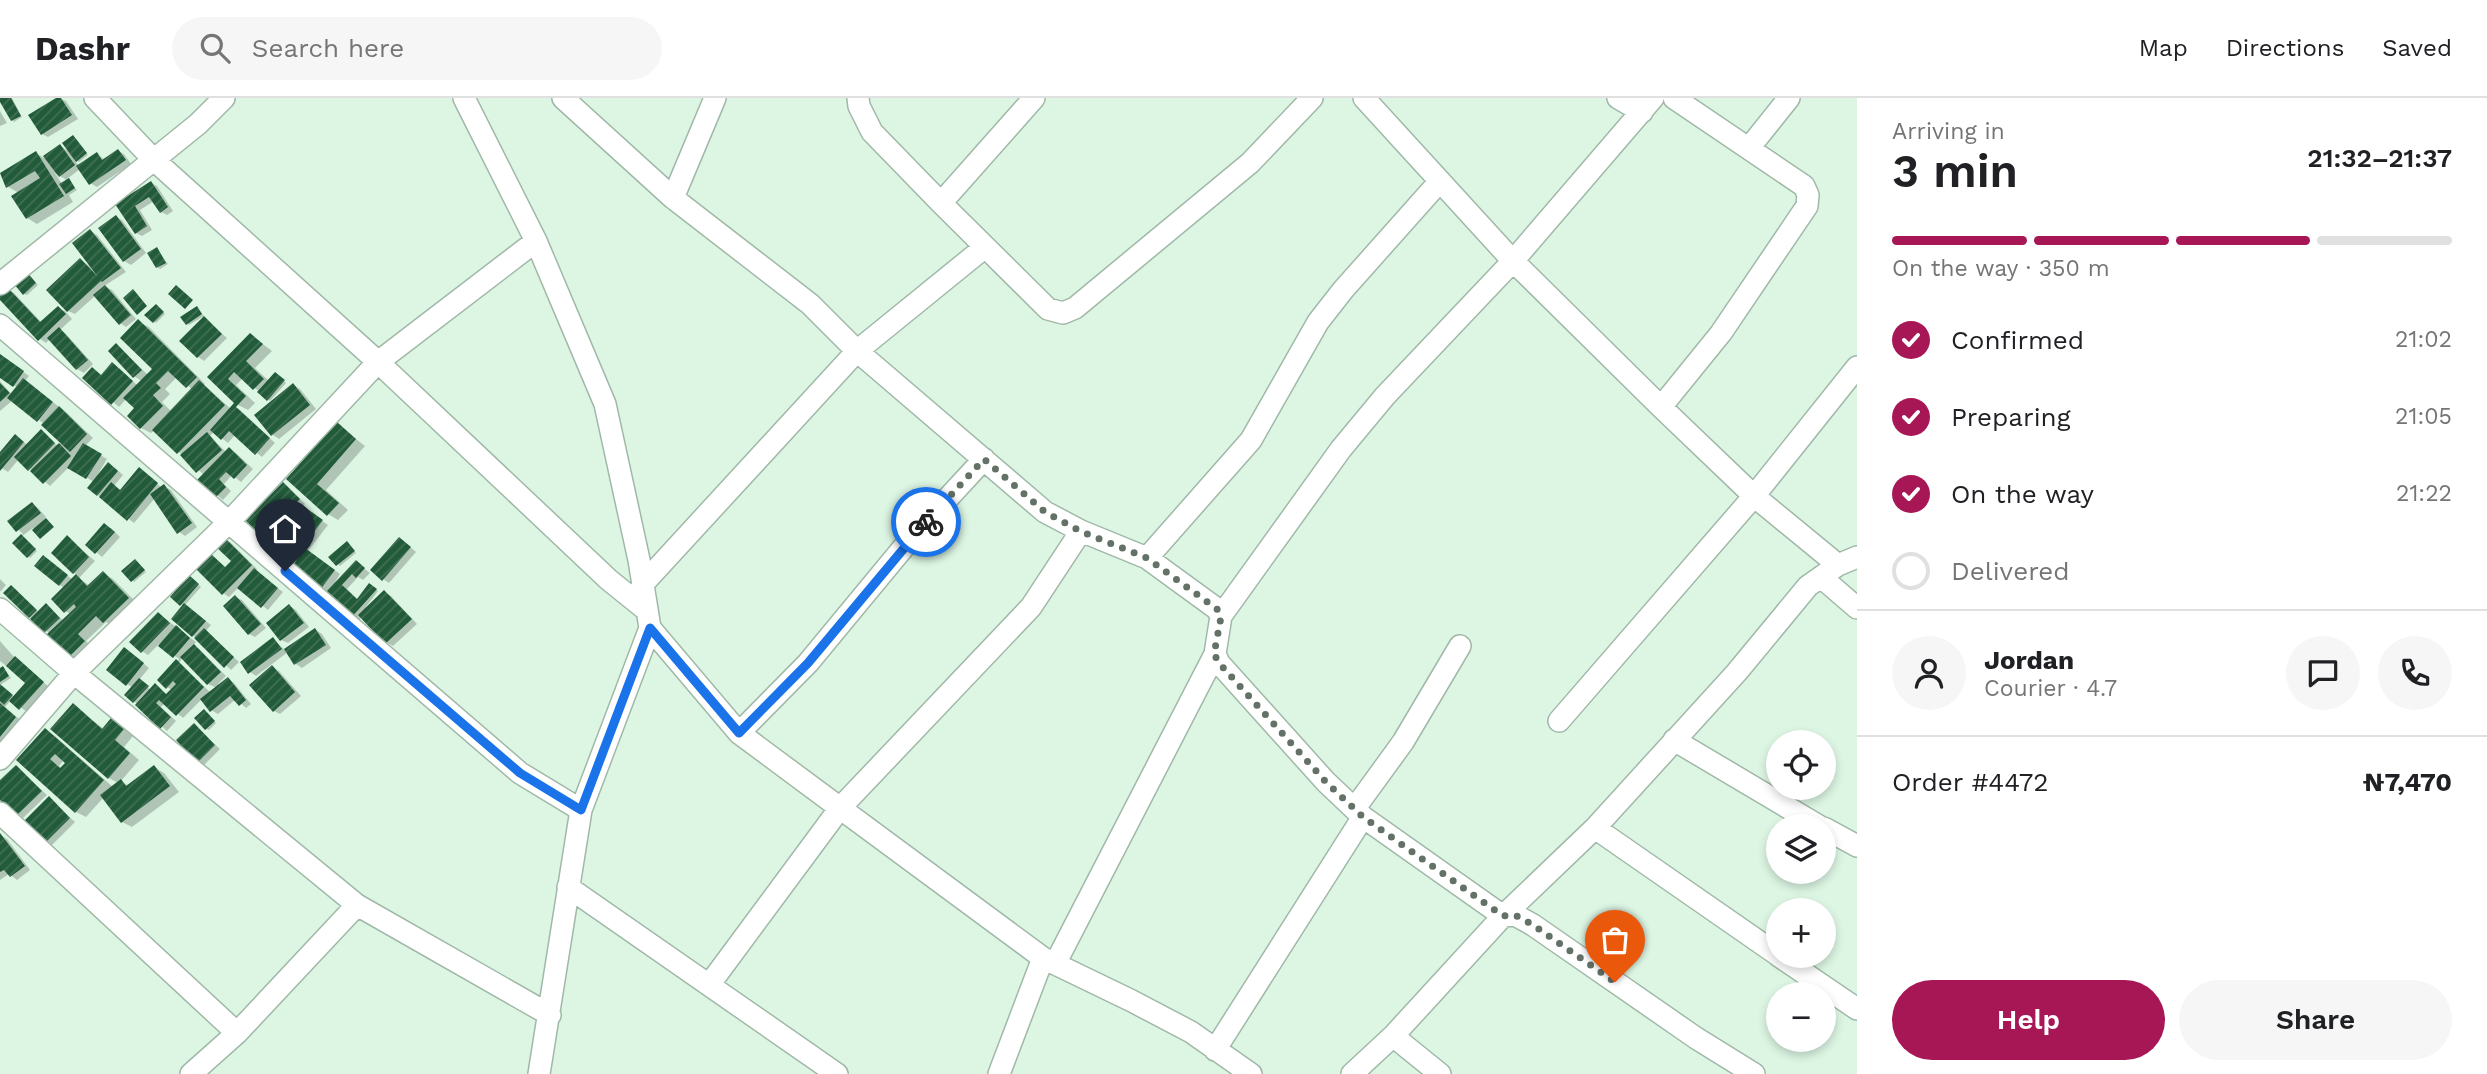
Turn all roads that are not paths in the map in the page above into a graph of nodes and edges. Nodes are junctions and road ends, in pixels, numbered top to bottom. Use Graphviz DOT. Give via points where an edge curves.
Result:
graph roads {
  1 [pos="95,98"];
  2 [pos="224,98"];
  3 [pos="464,98"];
  4 [pos="563,98"];
  5 [pos="715,98"];
  6 [pos="858,98"];
  7 [pos="1034,98"];
  8 [pos="1312,98"];
  9 [pos="1364,98"];
  10 [pos="1618,98"];
  11 [pos="1674,98"];
  12 [pos="1789,98"];
  13 [pos="1648,105"];
  14 [pos="1749,148"];
  15 [pos="153,159"];
  16 [pos="1440,181"];
  17 [pos="673,198"];
  18 [pos="940,203"];
  19 [pos="536,241"];
  20 [pos="985,247"];
  21 [pos="1513,261"];
  22 [pos="0,284"];
  23 [pos="0,325"];
  24 [pos="857,351"];
  25 [pos="378,362"];
  26 [pos="1857,367"];
  27 [pos="1661,407"];
  28 [pos="984,459"];
  29 [pos="1754,496"];
  30 [pos="229,522"];
  31 [pos="1080,531"];
  32 [pos="1147,558"];
  33 [pos="1839,566"];
  34 [pos="642,585"];
  35 [pos="1857,608"];
  36 [pos="0,609"];
  37 [pos="1221,617"];
  38 [pos="647,619"];
  39 [pos="1460,646"];
  40 [pos="1214,654"];
  41 [pos="74,673"];
  42 [pos="1559,721"];
  43 [pos="739,733"];
  44 [pos="1674,740"];
  45 [pos="0,759"];
  46 [pos="840,807"];
  47 [pos="581,810"];
  48 [pos="0,813"];
  49 [pos="1359,813"];
  50 [pos="1799,814"];
  51 [pos="1595,828"];
  52 [pos="1836,835"];
  53 [pos="1857,846"];
  54 [pos="568,887"];
  55 [pos="356,905"];
  56 [pos="1503,916"];
  57 [pos="1766,946"];
  58 [pos="1049,961"];
  59 [pos="1798,968"];
  60 [pos="709,985"];
  61 [pos="1857,1009"];
  62 [pos="550,1015"];
  63 [pos="237,1033"];
  64 [pos="1393,1036"];
  65 [pos="1215,1050"];
  66 [pos="191,1074"];
  67 [pos="540,1074"];
  68 [pos="837,1074"];
  69 [pos="999,1074"];
  70 [pos="1251,1074"];
  71 [pos="1352,1074"];
  72 [pos="1440,1074"];
  73 [pos="1754,1074"];
  1 -- 15 [label="street"];
  2 -- 15 [label="street"];
  3 -- 19 [label="street"];
  4 -- 17 [label="street"];
  5 -- 17 [label="street"];
  6 -- 18 [label="street" via="872,132"];
  7 -- 18 [label="street"];
  8 -- 20 [label="street" via="1250,163 1075,308 1063,313 1048,309"];
  9 -- 16 [label="street"];
  10 -- 13 [label="street"];
  11 -- 14 [label="street"];
  12 -- 14 [label="street"];
  13 -- 21 [label="street"];
  14 -- 27 [label="street" via="1804,186 1807,206 1721,333"];
  15 -- 22 [label="street"];
  15 -- 25 [label="street"];
  16 -- 21 [label="street"];
  16 -- 32 [label="street" via="1318,322 1251,440"];
  17 -- 24 [label="street" via="810,304"];
  18 -- 20 [label="street"];
  19 -- 25 [label="street"];
  19 -- 34 [label="street" via="605,404"];
  20 -- 24 [label="street"];
  21 -- 27 [label="street"];
  21 -- 37 [label="street" via="1341,449"];
  23 -- 30 [label="street"];
  24 -- 28 [label="street"];
  24 -- 34 [label="street"];
  25 -- 30 [label="street"];
  25 -- 38 [label="street"];
  26 -- 29 [label="street"];
  27 -- 29 [label="street"];
  28 -- 31 [label="street" via="1045,512"];
  28 -- 43 [label="street" via="808,663"];
  29 -- 33 [label="street"];
  29 -- 42 [label="street"];
  30 -- 41 [label="street"];
  30 -- 47 [label="street" via="520,773"];
  31 -- 32 [label="street"];
  31 -- 46 [label="street" via="1031,607"];
  32 -- 37 [label="street" via="1217,609"];
  33 -- 35 [label="street"];
  33 -- 44 [label="street" via="1808,586"];
  34 -- 38 [label="street"];
  36 -- 41 [label="street"];
  37 -- 40 [label="street"];
  38 -- 43 [label="street"];
  38 -- 47 [label="street"];
  39 -- 49 [label="street"];
  40 -- 49 [label="street" via="1273,725"];
  40 -- 58 [label="street"];
  41 -- 45 [label="street"];
  41 -- 55 [label="street"];
  43 -- 46 [label="street"];
  44 -- 50 [label="street"];
  44 -- 51 [label="street"];
  46 -- 58 [label="street"];
  46 -- 60 [label="street"];
  47 -- 54 [label="street"];
  48 -- 63 [label="street"];
  49 -- 56 [label="street"];
  49 -- 65 [label="street"];
  51 -- 56 [label="street"];
  51 -- 57 [label="street"];
  52 -- 53 [label="street"];
  54 -- 60 [label="street"];
  54 -- 62 [label="street"];
  55 -- 62 [label="street"];
  55 -- 63 [label="street"];
  56 -- 64 [label="street"];
  56 -- 73 [label="street" via="1515,915 1533,925"];
  58 -- 65 [label="street" via="1191,1032"];
  58 -- 69 [label="street"];
  59 -- 61 [label="street"];
  60 -- 68 [label="street"];
  62 -- 67 [label="street"];
  63 -- 66 [label="street"];
  64 -- 71 [label="street"];
  64 -- 72 [label="street"];
  65 -- 70 [label="street"];
}
